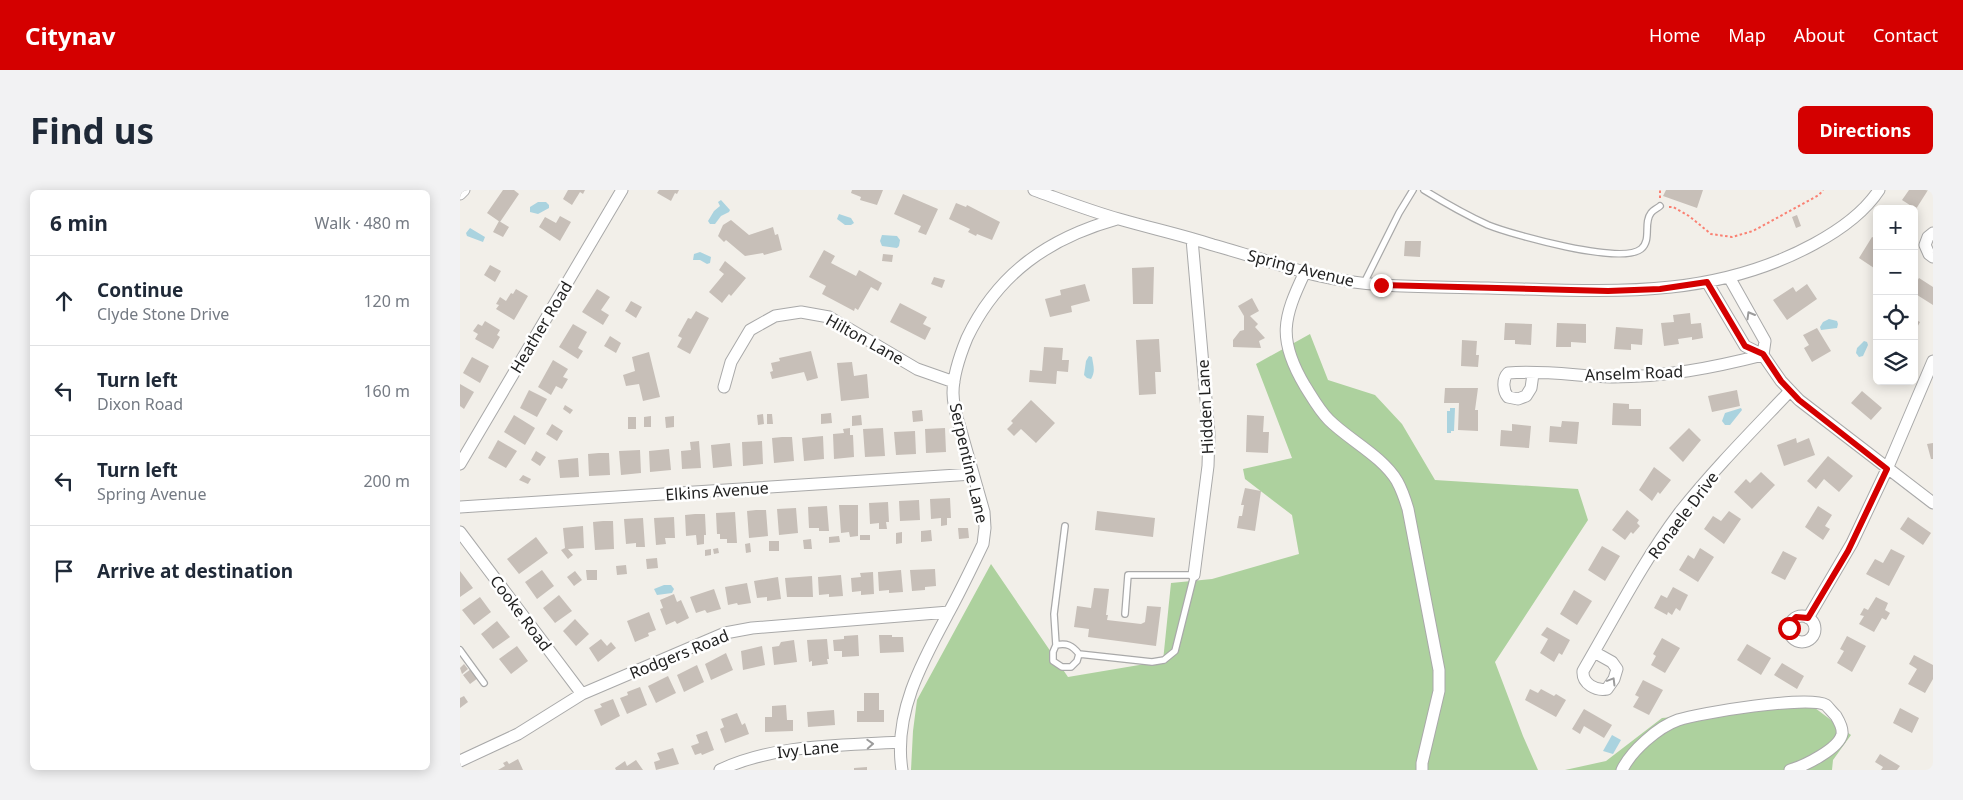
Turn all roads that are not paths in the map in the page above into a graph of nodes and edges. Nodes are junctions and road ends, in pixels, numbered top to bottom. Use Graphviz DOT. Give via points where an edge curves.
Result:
graph roads {
  1 [pos="464,190"];
  2 [pos="622,190"];
  3 [pos="1034,190"];
  4 [pos="1413,190"];
  5 [pos="1424,190"];
  6 [pos="1879,190"];
  7 [pos="460,194"];
  8 [pos="1660,206"];
  9 [pos="1118,219"];
  10 [pos="1933,233"];
  11 [pos="1192,239"];
  12 [pos="1933,257"];
  13 [pos="1305,272"];
  14 [pos="1729,277"];
  15 [pos="1707,282"];
  16 [pos="1364,283"];
  17 [pos="1763,354"];
  18 [pos="1933,361"];
  19 [pos="1533,374"];
  20 [pos="954,382"];
  21 [pos="724,386"];
  22 [pos="1790,391"];
  23 [pos="460,464"];
  24 [pos="1887,469"];
  25 [pos="973,474"];
  26 [pos="1933,503"];
  27 [pos="460,508"];
  28 [pos="1065,526"];
  29 [pos="460,532"];
  30 [pos="1194,575"];
  31 [pos="949,612"];
  32 [pos="1125,614"];
  33 [pos="1808,618"];
  34 [pos="1056,645"];
  35 [pos="460,650"];
  36 [pos="1594,652"];
  37 [pos="1079,654"];
  38 [pos="484,683"];
  39 [pos="582,694"];
  40 [pos="900,742"];
  41 [pos="460,761"];
  42 [pos="720,770"];
  43 [pos="902,770"];
  44 [pos="1422,770"];
  45 [pos="1622,770"];
  46 [pos="1790,770"];
  1 -- 7 [label="street"];
  2 -- 23 [label="street, Heather Road"];
  3 -- 9 [label="street, Spring Avenue"];
  4 -- 16 [label="lane"];
  5 -- 8 [label="lane" via="1490,226 1614,254 1641,249 1646,242 1651,213"];
  6 -- 14 [label="street, Spring Avenue" via="1857,214 1828,236 1761,268"];
  9 -- 11 [label="street, Spring Avenue"];
  9 -- 20 [label="street, Serpentine Lane" via="1047,248 1003,283 974,325 963,348"];
  10 -- 12 [label="street" via="1925,246"];
  11 -- 13 [label="street, Spring Avenue"];
  11 -- 30 [label="street, Hidden Lane" via="1209,434"];
  13 -- 16 [label="street, Spring Avenue"];
  13 -- 44 [label="street" via="1290,305 1286,326 1287,349 1297,373 1329,420 1396,479 1408,509 1439,670 1439,691"];
  14 -- 15 [label="street, Spring Avenue"];
  17 -- 14 [label="street, one-way" via="1765,341"];
  15 -- 16 [label="street, Spring Avenue" via="1660,289 1608,291"];
  15 -- 17 [label="street" via="1745,346"];
  17 -- 19 [label="street, Anselm Road" via="1672,374 1610,377"];
  17 -- 22 [label="street"];
  18 -- 24 [label="street"];
  20 -- 21 [label="street, Hilton Lane" via="917,369 829,317 795,312 775,316 750,330 730,362"];
  20 -- 25 [label="street, Serpentine Lane" via="954,404"];
  22 -- 24 [label="street"];
  22 -- 36 [label="street, Ronaele Drive" via="1680,512 1650,556"];
  24 -- 26 [label="street"];
  24 -- 33 [label="street" via="1848,551"];
  25 -- 27 [label="street, Elkins Avenue"];
  25 -- 31 [label="street, Serpentine Lane" via="984,512 983,544"];
  28 -- 34 [label="lane" via="1054,614"];
  29 -- 39 [label="street, Cooke Road"];
  30 -- 32 [label="lane" via="1128,575"];
  30 -- 37 [label="lane" via="1175,650 1164,660 1152,662"];
  31 -- 39 [label="street, Rodgers Road" via="725,633"];
  31 -- 40 [label="street, Serpentine Lane" via="911,691"];
  34 -- 37 [label="lane" via="1072,646"];
  34 -- 37 [label="lane" via="1053,661 1062,666 1071,667"];
  35 -- 38 [label="lane"];
  39 -- 41 [label="street, Rodgers Road" via="518,734"];
  42 -- 40 [label="street, Ivy Lane, one-way" via="747,759 787,751"];
  40 -- 43 [label="street, Serpentine Lane"];
  45 -- 46 [label="street" via="1644,742 1677,720 1766,705 1814,702 1825,705 1839,722 1843,732 1840,738 1818,757"];
}
